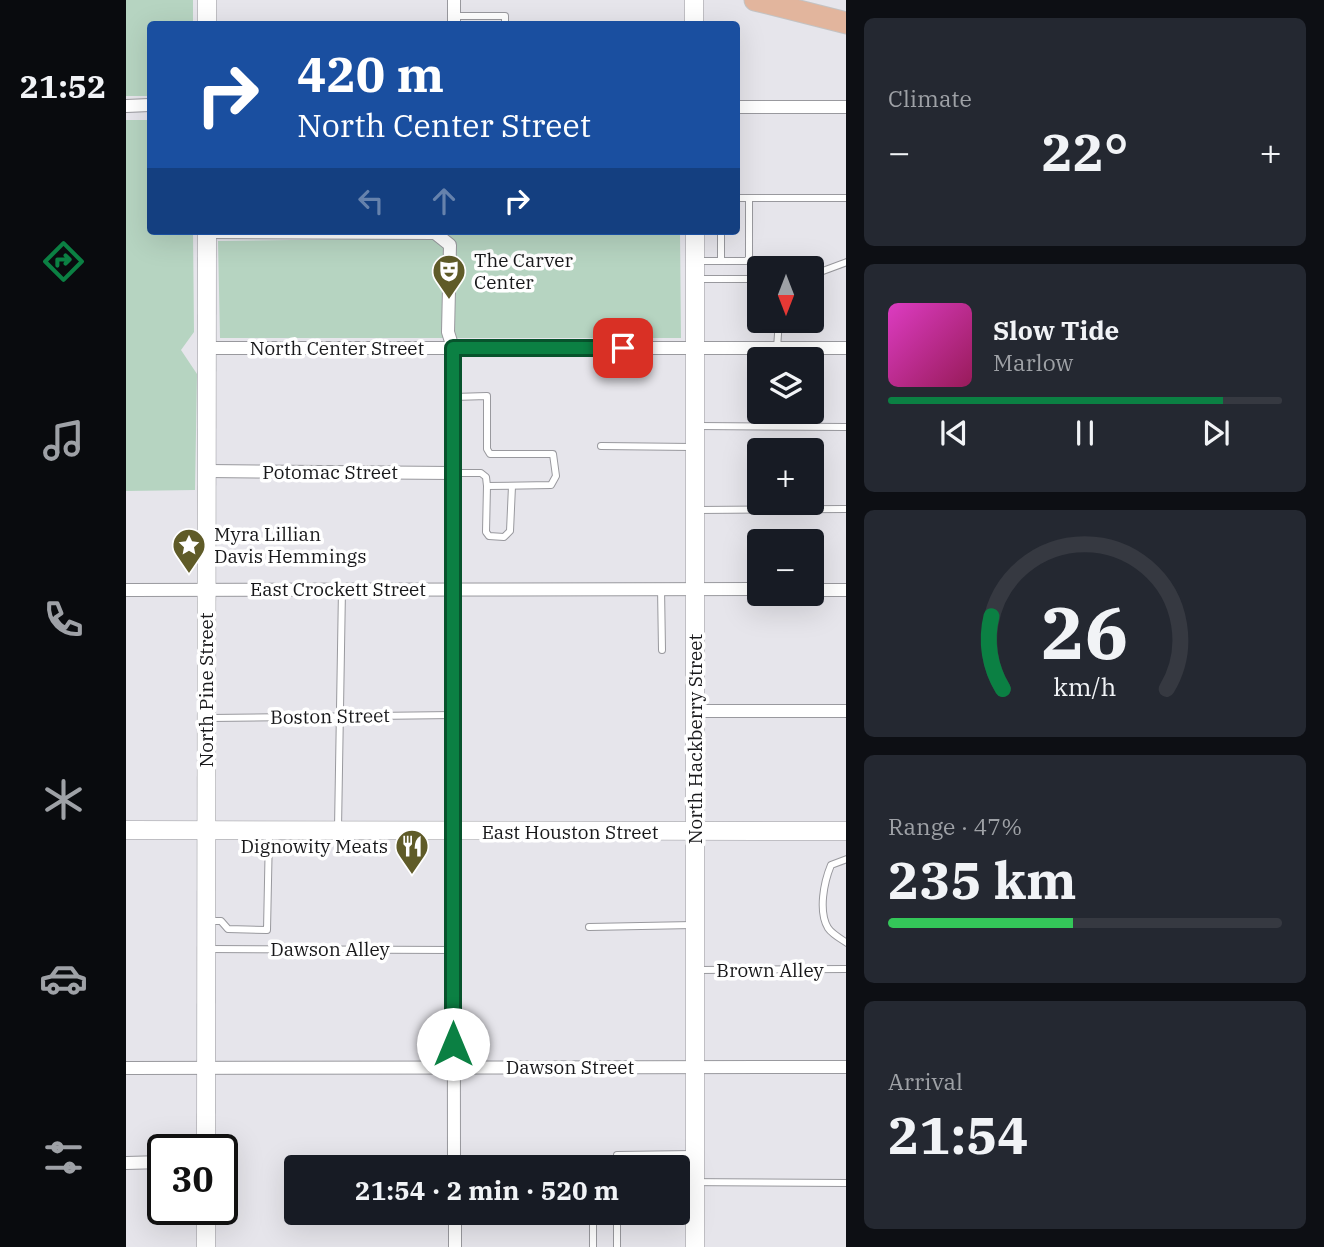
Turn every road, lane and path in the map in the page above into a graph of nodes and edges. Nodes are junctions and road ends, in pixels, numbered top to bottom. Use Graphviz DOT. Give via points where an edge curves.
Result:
graph roads {
  1 [pos="207,0"];
  2 [pos="454,0"];
  3 [pos="694,0"];
  4 [pos="755,0"];
  5 [pos="454,20"];
  6 [pos="207,21"];
  7 [pos="505,21"];
  8 [pos="694,21"];
  9 [pos="846,23"];
  10 [pos="126,106"];
  11 [pos="147,106"];
  12 [pos="740,107"];
  13 [pos="846,107"];
  14 [pos="740,198"];
  15 [pos="749,198"];
  16 [pos="846,198"];
  17 [pos="207,235"];
  18 [pos="440,235"];
  19 [pos="695,235"];
  20 [pos="721,235"];
  21 [pos="721,261"];
  22 [pos="846,262"];
  23 [pos="695,270"];
  24 [pos="824,270"];
  25 [pos="747,277"];
  26 [pos="695,347"];
  27 [pos="206,348"];
  28 [pos="453,348"];
  29 [pos="747,348"];
  30 [pos="824,348"];
  31 [pos="846,348"];
  32 [pos="453,397"];
  33 [pos="695,426"];
  34 [pos="846,427"];
  35 [pos="601,446"];
  36 [pos="694,447"];
  37 [pos="206,471"];
  38 [pos="453,473"];
  39 [pos="487,486"];
  40 [pos="512,486"];
  41 [pos="846,509"];
  42 [pos="695,510"];
  43 [pos="662,588"];
  44 [pos="695,588"];
  45 [pos="342,589"];
  46 [pos="453,589"];
  47 [pos="747,589"];
  48 [pos="126,590"];
  49 [pos="206,590"];
  50 [pos="824,590"];
  51 [pos="846,590"];
  52 [pos="662,650"];
  53 [pos="846,710"];
  54 [pos="695,712"];
  55 [pos="453,715"];
  56 [pos="338,716"];
  57 [pos="206,718"];
  58 [pos="126,830"];
  59 [pos="206,830"];
  60 [pos="269,831"];
  61 [pos="846,831"];
  62 [pos="338,832"];
  63 [pos="453,832"];
  64 [pos="695,832"];
  65 [pos="846,859"];
  66 [pos="206,920"];
  67 [pos="695,925"];
  68 [pos="589,927"];
  69 [pos="846,943"];
  70 [pos="206,949"];
  71 [pos="453,950"];
  72 [pos="695,970"];
  73 [pos="846,970"];
  74 [pos="453,1067"];
  75 [pos="695,1067"];
  76 [pos="846,1067"];
  77 [pos="126,1068"];
  78 [pos="207,1069"];
  79 [pos="206,1134"];
  80 [pos="695,1154"];
  81 [pos="454,1155"];
  82 [pos="617,1155"];
  83 [pos="147,1162"];
  84 [pos="126,1163"];
  85 [pos="690,1170"];
  86 [pos="690,1182"];
  87 [pos="846,1183"];
  88 [pos="690,1211"];
  89 [pos="206,1225"];
  90 [pos="454,1225"];
  91 [pos="593,1225"];
  92 [pos="617,1225"];
  93 [pos="206,1247"];
  94 [pos="455,1247"];
  95 [pos="593,1247"];
  96 [pos="617,1247"];
  97 [pos="695,1247"];
  1 -- 6 [label="main road"];
  2 -- 5 [label="street"];
  3 -- 8 [label="main road"];
  4 -- 9 [label="main road"];
  5 -- 7 [label="lane" via="505,16"];
  10 -- 11 [label="street"];
  12 -- 13 [label="street"];
  14 -- 15 [label="lane"];
  15 -- 16 [label="lane"];
  15 -- 21 [label="lane" via="748,258"];
  17 -- 27 [label="main road, North Pine Street"];
  18 -- 28 [label="street" via="450,245 449,332"];
  19 -- 23 [label="main road, North Hackberry Street"];
  20 -- 21 [label="lane"];
  21 -- 23 [label="lane"];
  22 -- 24 [label="lane"];
  23 -- 25 [label="lane"];
  23 -- 26 [label="main road, North Hackberry Street"];
  26 -- 28 [label="street, North Center Street"];
  26 -- 29 [label="street, North Center Street"];
  26 -- 33 [label="main road, North Hackberry Street"];
  27 -- 28 [label="street, North Center Street"];
  27 -- 37 [label="main road, North Pine Street"];
  28 -- 32 [label="street"];
  30 -- 31 [label="street, North Center Street"];
  32 -- 38 [label="street"];
  32 -- 40 [label="lane" via="487,396 490,454 555,458 556,476 551,485"];
  33 -- 34 [label="lane"];
  33 -- 36 [label="main road, North Hackberry Street"];
  35 -- 36 [label="lane"];
  36 -- 42 [label="main road, North Hackberry Street"];
  37 -- 38 [label="street, Potomac Street"];
  37 -- 49 [label="main road, North Pine Street"];
  38 -- 39 [label="lane" via="481,473"];
  38 -- 46 [label="street"];
  39 -- 40 [label="lane"];
  39 -- 40 [label="lane" via="486,532 504,537 510,531"];
  41 -- 42 [label="lane"];
  42 -- 44 [label="main road, North Hackberry Street"];
  43 -- 44 [label="street, East Crockett Street"];
  43 -- 46 [label="street, East Crockett Street"];
  43 -- 52 [label="lane"];
  44 -- 47 [label="street, East Crockett Street"];
  44 -- 54 [label="main road, North Hackberry Street"];
  45 -- 46 [label="street, East Crockett Street"];
  45 -- 49 [label="street, East Crockett Street"];
  45 -- 56 [label="lane"];
  46 -- 55 [label="street"];
  48 -- 49 [label="street, East Crockett Street"];
  49 -- 57 [label="main road, North Pine Street"];
  50 -- 51 [label="street"];
  53 -- 54 [label="street"];
  54 -- 64 [label="main road, North Hackberry Street"];
  55 -- 56 [label="lane, Boston Street"];
  55 -- 63 [label="street"];
  56 -- 57 [label="lane, Boston Street"];
  56 -- 62 [label="lane"];
  57 -- 59 [label="main road, North Pine Street"];
  58 -- 59 [label="main road, East Houston Street"];
  59 -- 60 [label="main road, East Houston Street"];
  59 -- 66 [label="main road, North Pine Street"];
  60 -- 62 [label="main road, East Houston Street"];
  60 -- 66 [label="lane" via="267,930 229,929 221,921"];
  61 -- 64 [label="main road, East Houston Street"];
  62 -- 63 [label="main road, East Houston Street"];
  63 -- 64 [label="main road, East Houston Street"];
  63 -- 71 [label="street"];
  64 -- 67 [label="main road, North Hackberry Street"];
  65 -- 69 [label="lane" via="831,865 824,905 828,928"];
  66 -- 70 [label="main road, North Pine Street"];
  67 -- 68 [label="lane"];
  67 -- 72 [label="main road, North Hackberry Street"];
  70 -- 71 [label="lane, Dawson Alley"];
  70 -- 78 [label="main road, North Pine Street"];
  71 -- 74 [label="street"];
  72 -- 73 [label="lane, Brown Alley"];
  72 -- 75 [label="main road, North Hackberry Street"];
  74 -- 75 [label="street, Dawson Street"];
  74 -- 78 [label="street, Dawson Street"];
  74 -- 81 [label="street"];
  75 -- 76 [label="street, Dawson Street"];
  75 -- 80 [label="main road, North Hackberry Street"];
  77 -- 78 [label="street, Dawson Street"];
  78 -- 79 [label="main road, North Pine Street"];
  80 -- 82 [label="lane"];
  80 -- 85 [label="main road, North Hackberry Street"];
  83 -- 84 [label="street"];
  86 -- 87 [label="lane"];
  88 -- 97 [label="main road, North Hackberry Street"];
  89 -- 93 [label="main road"];
  90 -- 94 [label="street"];
  91 -- 95 [label="lane"];
  92 -- 96 [label="lane"];
}
